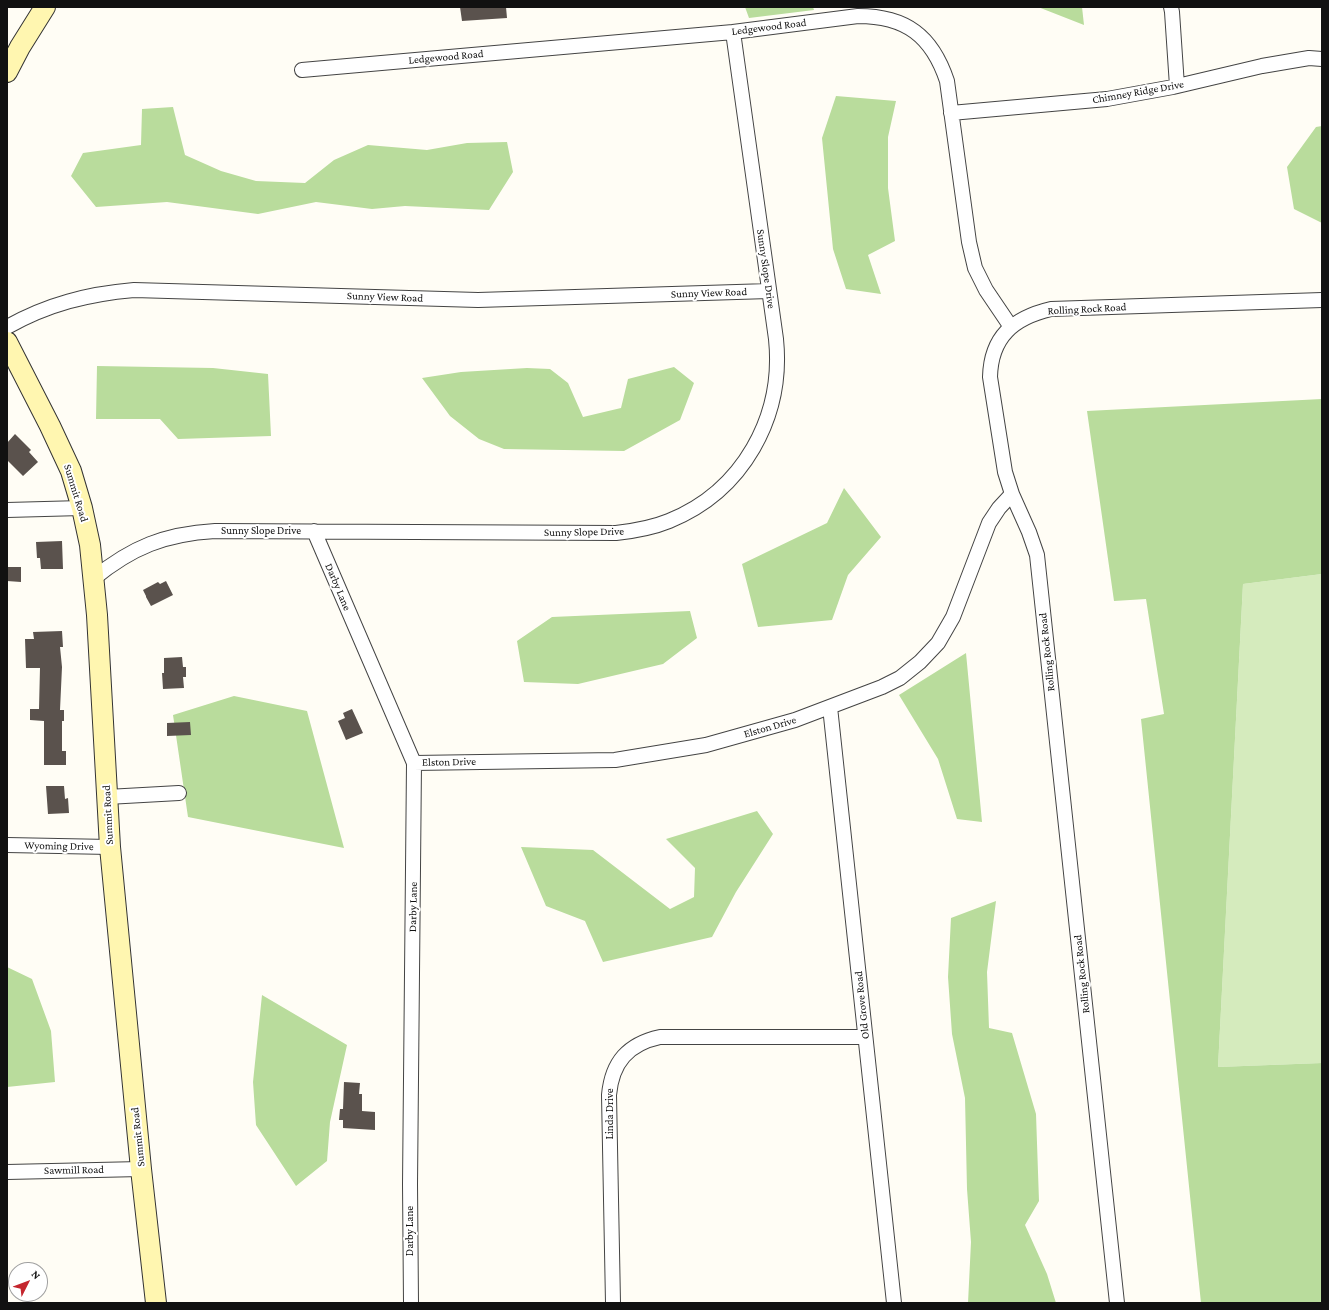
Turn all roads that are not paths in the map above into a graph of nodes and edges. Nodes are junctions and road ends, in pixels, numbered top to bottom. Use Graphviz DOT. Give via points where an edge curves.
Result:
graph roads {
  1 [pos="45,7"];
  2 [pos="1170,7"];
  3 [pos="836,13"];
  4 [pos="733,32"];
  5 [pos="1322,59"];
  6 [pos="302,70"];
  7 [pos="7,72"];
  8 [pos="1178,86"];
  9 [pos="951,113"];
  10 [pos="769,291"];
  11 [pos="1322,300"];
  12 [pos="7,327"];
  13 [pos="1011,327"];
  14 [pos="7,342"];
  15 [pos="1012,494"];
  16 [pos="82,508"];
  17 [pos="7,510"];
  18 [pos="314,531"];
  19 [pos="93,579"];
  20 [pos="830,707"];
  21 [pos="414,763"];
  22 [pos="179,793"];
  23 [pos="107,797"];
  24 [pos="7,845"];
  25 [pos="110,847"];
  26 [pos="865,1038"];
  27 [pos="141,1169"];
  28 [pos="7,1172"];
  29 [pos="156,1303"];
  30 [pos="411,1303"];
  31 [pos="613,1303"];
  32 [pos="894,1303"];
  33 [pos="1117,1303"];
  1 -- 7 [label="main road"];
  2 -- 8 [label="street"];
  3 -- 4 [label="street, Ledgewood Road"];
  3 -- 9 [label="street, Ledgewood Road" via="892,20 922,37 942,65"];
  4 -- 6 [label="street, Ledgewood Road"];
  4 -- 10 [label="street, Sunny Slope Drive"];
  5 -- 8 [label="street, Chimney Ridge Drive" via="1309,58 1262,66"];
  8 -- 9 [label="street, Chimney Ridge Drive" via="1107,99"];
  9 -- 13 [label="street, Ledgewood Road" via="975,268 986,290"];
  10 -- 12 [label="street, Sunny View Road" via="478,300 134,290 77,298 49,307"];
  10 -- 18 [label="street, Sunny Slope Drive" via="777,368 767,420 751,453 736,472 715,494 685,514 651,527 616,533"];
  11 -- 13 [label="street, Rolling Rock Road" via="1051,309 1035,313"];
  13 -- 15 [label="street, Rolling Rock Road" via="998,341 990,363 990,377 1005,472"];
  14 -- 16 [label="main road, Summit Road" via="71,471"];
  15 -- 20 [label="street, Elston Drive" via="989,523 952,617 938,643 900,678"];
  15 -- 33 [label="street, Rolling Rock Road" via="1037,555"];
  16 -- 17 [label="street"];
  16 -- 19 [label="main road, Summit Road" via="90,545"];
  18 -- 19 [label="street, Sunny Slope Drive" via="215,531 177,535 130,552"];
  18 -- 21 [label="street, Darby Lane"];
  19 -- 23 [label="main road, Summit Road"];
  20 -- 21 [label="street, Elston Drive" via="795,720 706,745 615,760"];
  20 -- 26 [label="street, Old Grove Road"];
  21 -- 30 [label="street, Darby Lane"];
  22 -- 23 [label="street"];
  23 -- 25 [label="main road, Summit Road"];
  24 -- 25 [label="street, Wyoming Drive"];
  25 -- 27 [label="main road, Summit Road"];
  26 -- 31 [label="street, Linda Drive" via="660,1037 637,1045 628,1052 614,1072 609,1095"];
  26 -- 32 [label="street, Old Grove Road"];
  27 -- 28 [label="street, Sawmill Road"];
  27 -- 29 [label="main road, Summit Road"];
}
